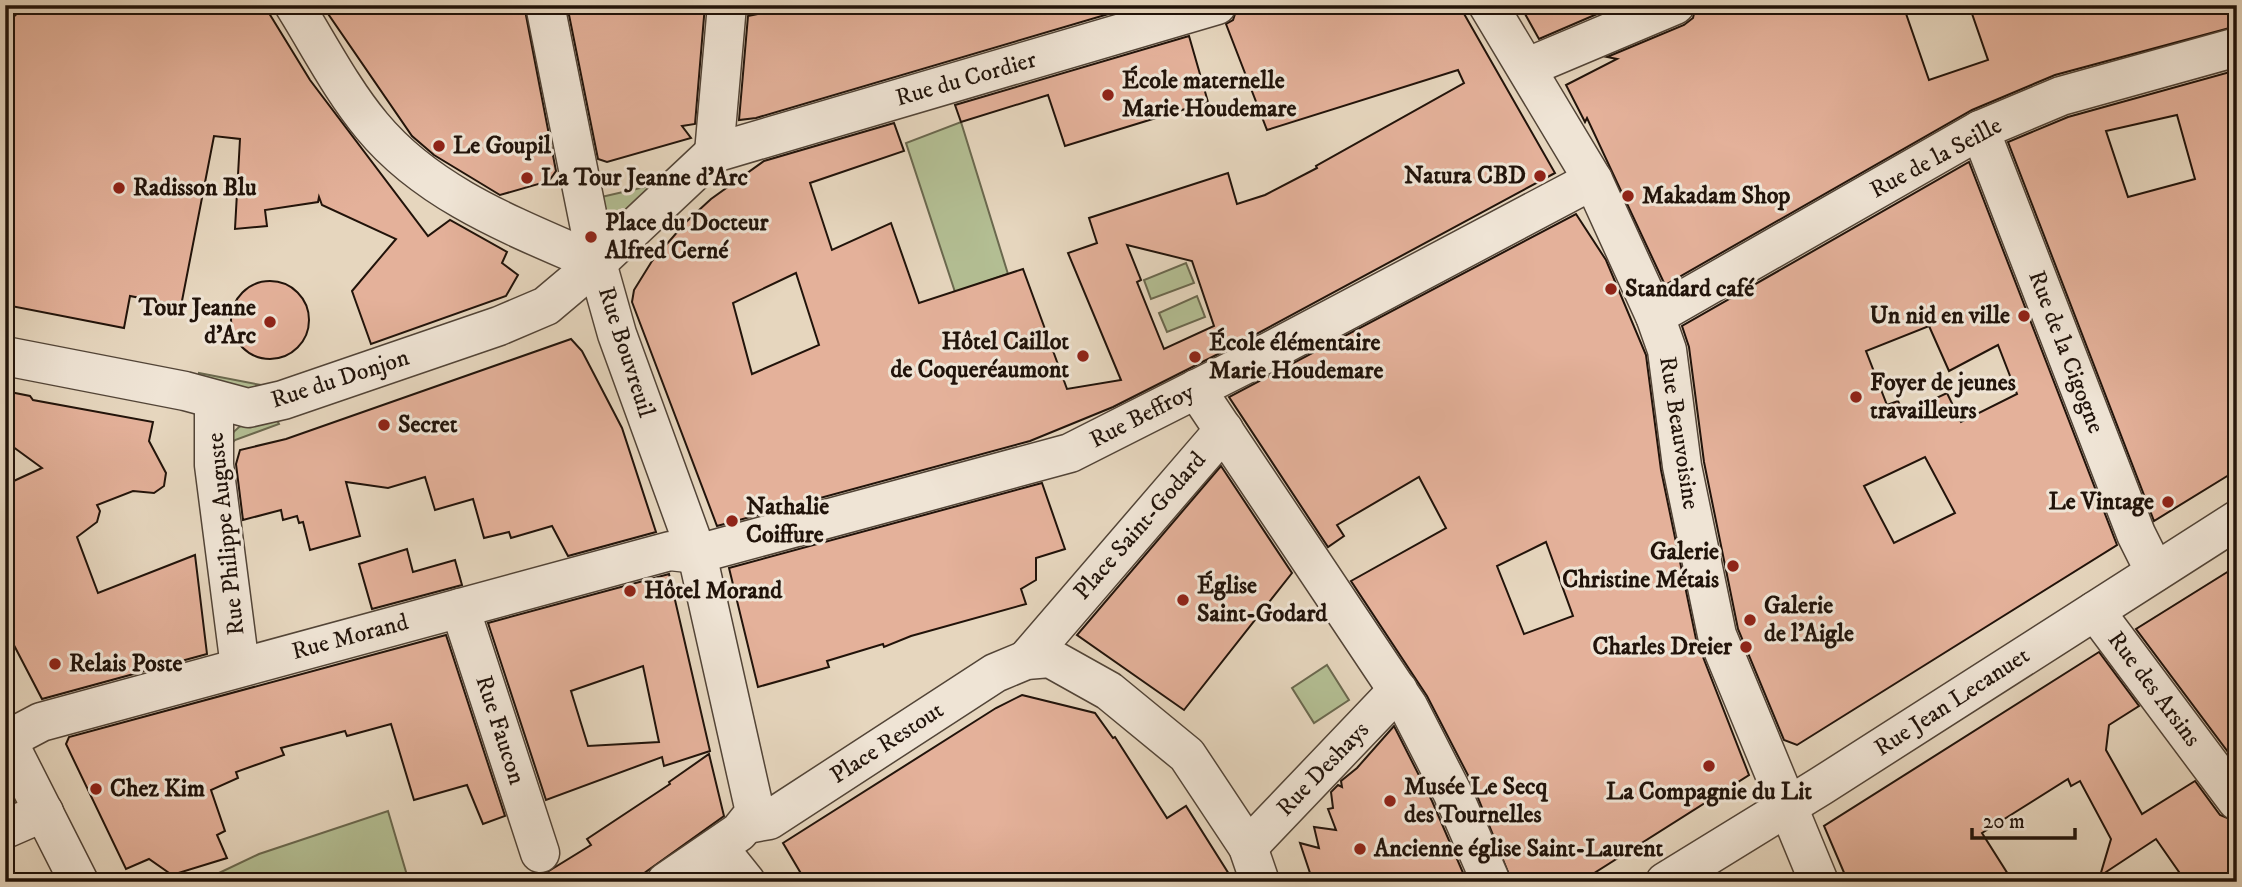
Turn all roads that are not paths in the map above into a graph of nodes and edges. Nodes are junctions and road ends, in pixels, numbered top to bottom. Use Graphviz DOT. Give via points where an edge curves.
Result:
graph roads {
  1 [pos="294,5"];
  2 [pos="545,5"];
  3 [pos="727,5"];
  4 [pos="1217,5"];
  5 [pos="1488,5"];
  6 [pos="1675,5"];
  7 [pos="2237,47"];
  8 [pos="1528,67"];
  9 [pos="1980,130"];
  10 [pos="714,153"];
  11 [pos="1598,190"];
  12 [pos="597,263"];
  13 [pos="1656,316"];
  14 [pos="5,356"];
  15 [pos="1196,389"];
  16 [pos="214,400"];
  17 [pos="1224,430"];
  18 [pos="2237,520"];
  19 [pos="697,554"];
  20 [pos="2155,572"];
  21 [pos="460,608"];
  22 [pos="2095,611"];
  23 [pos="1044,647"];
  24 [pos="240,667"];
  25 [pos="1398,690"];
  26 [pos="6,739"];
  27 [pos="2237,801"];
  28 [pos="1787,807"];
  29 [pos="44,812"];
  30 [pos="5,829"];
  31 [pos="741,850"];
  32 [pos="540,853"];
  33 [pos="1254,865"];
  34 [pos="79,882"];
  35 [pos="666,882"];
  36 [pos="1491,882"];
  37 [pos="1665,882"];
  38 [pos="1819,882"];
  1 -- 12 [label="street, Rue Bouvreuil" via="373,126 434,183 479,211"];
  2 -- 12 [label="street"];
  3 -- 10 [label="street"];
  4 -- 10 [label="street, Rue du Cordier"];
  5 -- 8 [label="street, Rue Beauvoisine"];
  6 -- 8 [label="street"];
  7 -- 9 [label="street, Rue de la Seille" via="2061,96"];
  8 -- 11 [label="street, Rue Beauvoisine"];
  9 -- 13 [label="street, Rue de la Seille"];
  9 -- 20 [label="street, Rue de la Cigogne" via="2136,534"];
  10 -- 12 [label="street"];
  11 -- 13 [label="street, Rue Beauvoisine"];
  11 -- 15 [label="street, Rue Beffroy"];
  12 -- 16 [label="street, Rue du Donjon" via="546,306 499,326 283,400 248,408"];
  12 -- 19 [label="street, Rue Bouvreuil" via="617,334"];
  13 -- 28 [label="street, Rue Beauvoisine" via="1667,350 1682,466 1717,635"];
  14 -- 16 [label="street, Rue du Donjon"];
  15 -- 17 [label="street"];
  15 -- 19 [label="street, Rue Beffroy" via="1070,453"];
  16 -- 24 [label="street, Rue Philippe Auguste" via="214,465"];
  17 -- 23 [label="street, Place Saint-Godard"];
  17 -- 25 [label="street"];
  18 -- 20 [label="street, Rue Jean Lecanuet"];
  19 -- 21 [label="street, Rue Morand" via="670,551"];
  19 -- 31 [label="street, Rue Bouvreuil" via="755,812"];
  20 -- 22 [label="street, Rue Jean Lecanuet"];
  21 -- 24 [label="street, Rue Morand"];
  21 -- 32 [label="street, Rue Faucon"];
  22 -- 27 [label="street, Rue des Arsins"];
  22 -- 28 [label="street, Rue Jean Lecanuet"];
  23 -- 31 [label="street, Place Restout" via="995,673 769,820"];
  23 -- 33 [label="street" via="1109,691 1187,755"];
  24 -- 26 [label="street, Rue Morand" via="41,722"];
  25 -- 33 [label="street, Rue Deshays"];
  25 -- 36 [label="street" via="1452,792"];
  26 -- 29 [label="street"];
  28 -- 37 [label="street, Rue Jean Lecanuet"];
  28 -- 38 [label="street, Rue Beauvoisine"];
  29 -- 30 [label="street"];
  29 -- 34 [label="street"];
  31 -- 35 [label="street, Place Restout"];
}
